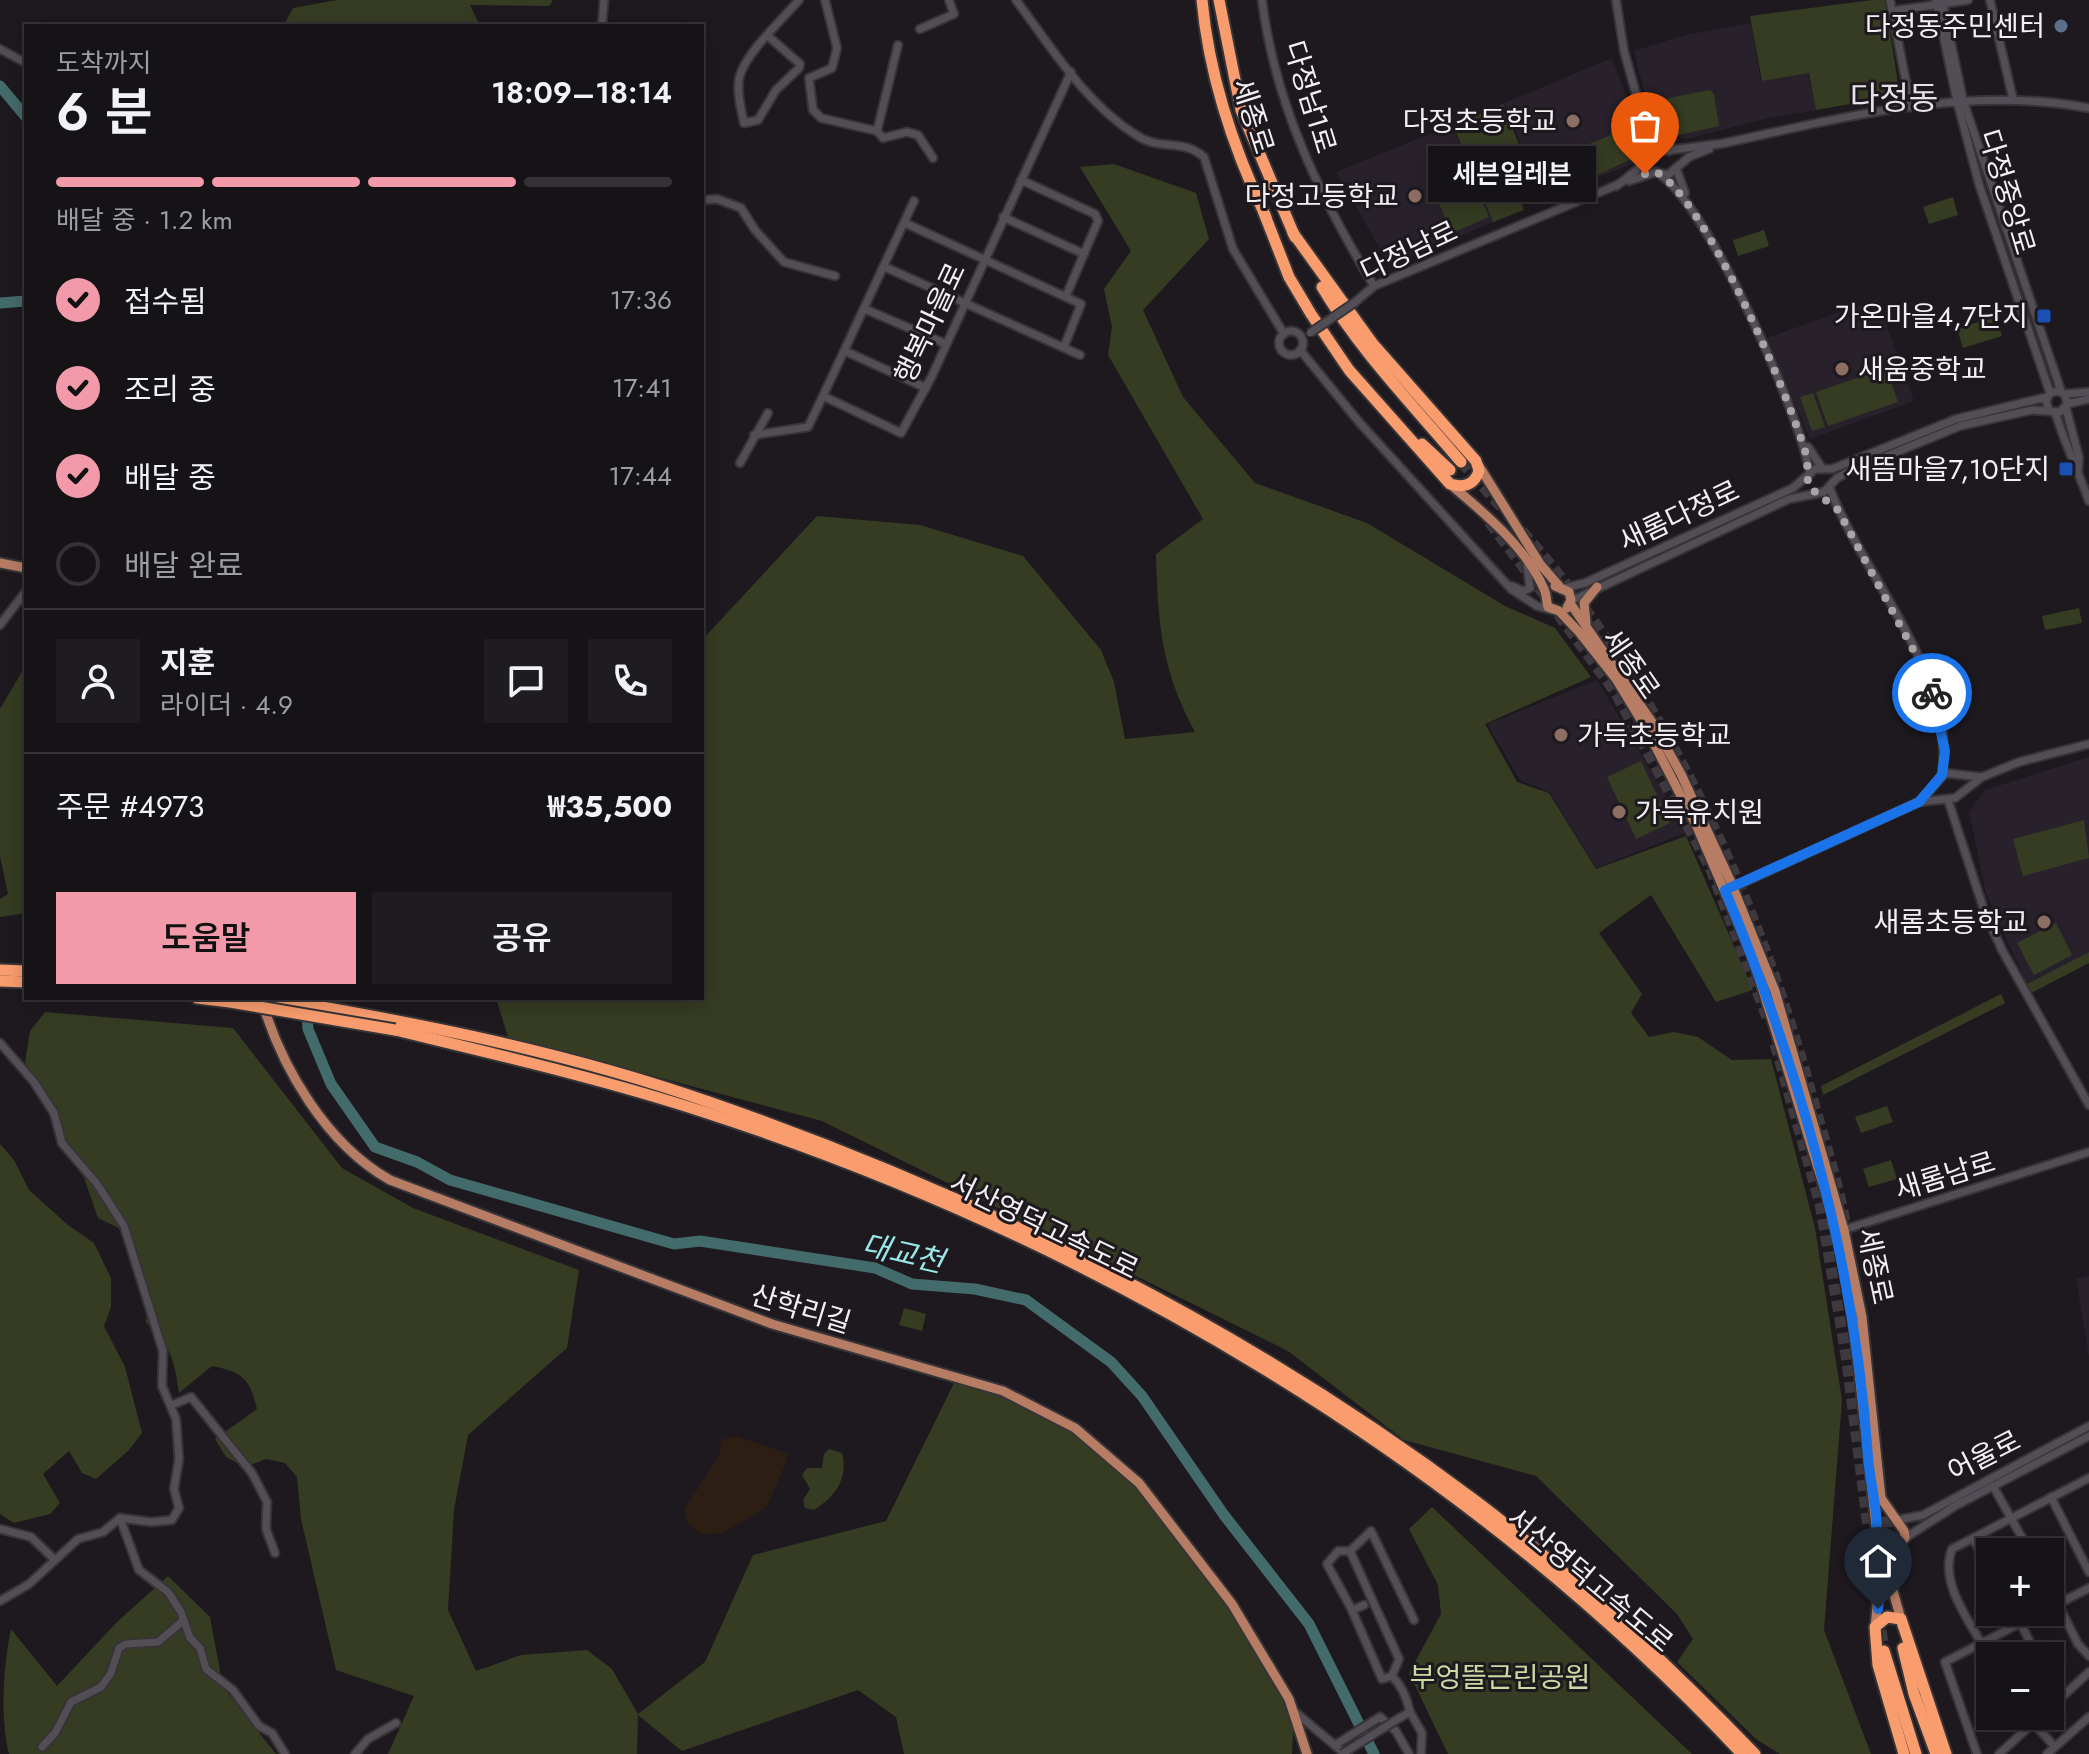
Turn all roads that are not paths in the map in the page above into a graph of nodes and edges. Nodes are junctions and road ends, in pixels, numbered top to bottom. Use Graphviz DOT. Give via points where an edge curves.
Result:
graph roads {
  1 [pos="604,0"];
  2 [pos="799,0"];
  3 [pos="825,0"];
  4 [pos="949,0"];
  5 [pos="1016,0"];
  6 [pos="1219,0"];
  7 [pos="1262,0"];
  8 [pos="1616,0"];
  9 [pos="1890,0"];
  10 [pos="1968,0"];
  11 [pos="1990,0"];
  12 [pos="1202,2"];
  13 [pos="1940,2"];
  14 [pos="1892,11"];
  15 [pos="602,24"];
  16 [pos="920,29"];
  17 [pos="768,36"];
  18 [pos="898,45"];
  19 [pos="0,49"];
  20 [pos="24,62"];
  21 [pos="800,64"];
  22 [pos="1071,72"];
  23 [pos="809,78"];
  24 [pos="2013,99"];
  25 [pos="1960,101"];
  26 [pos="1911,107"];
  27 [pos="2089,108"];
  28 [pos="1646,121"];
  29 [pos="877,131"];
  30 [pos="1726,143"];
  31 [pos="1670,152"];
  32 [pos="933,158"];
  33 [pos="1653,159"];
  34 [pos="1677,167"];
  35 [pos="1659,174"];
  36 [pos="1021,180"];
  37 [pos="1616,186"];
  38 [pos="704,200"];
  39 [pos="914,201"];
  40 [pos="1264,213"];
  41 [pos="1694,214"];
  42 [pos="1003,217"];
  43 [pos="905,223"];
  44 [pos="1293,233"];
  45 [pos="1084,254"];
  46 [pos="984,260"];
  47 [pos="885,267"];
  48 [pos="835,276"];
  49 [pos="1374,286"];
  50 [pos="1066,296"];
  51 [pos="965,303"];
  52 [pos="865,309"];
  53 [pos="1284,334"];
  54 [pos="1301,337"];
  55 [pos="946,344"];
  56 [pos="1064,347"];
  57 [pos="1300,350"];
  58 [pos="845,351"];
  59 [pos="1080,355"];
  60 [pos="926,388"];
  61 [pos="2089,392"];
  62 [pos="2063,393"];
  63 [pos="2048,395"];
  64 [pos="823,396"];
  65 [pos="2089,399"];
  66 [pos="2066,406"];
  67 [pos="2052,411"];
  68 [pos="768,413"];
  69 [pos="754,435"];
  70 [pos="1800,435"];
  71 [pos="1476,461"];
  72 [pos="1461,462"];
  73 [pos="740,463"];
  74 [pos="1824,469"];
  75 [pos="1450,470"];
  76 [pos="2078,470"];
  77 [pos="1809,475"];
  78 [pos="1450,484"];
  79 [pos="1831,486"];
  80 [pos="1818,492"];
  81 [pos="2089,501"];
  82 [pos="1838,510"];
  83 [pos="1525,559"];
  84 [pos="0,563"];
  85 [pos="24,568"];
  86 [pos="1509,584"];
  87 [pos="1562,587"];
  88 [pos="1597,587"];
  89 [pos="24,594"];
  90 [pos="1546,595"];
  91 [pos="1571,602"];
  92 [pos="1555,611"];
  93 [pos="0,625"];
  94 [pos="1587,626"];
  95 [pos="2089,744"];
  96 [pos="1950,775"];
  97 [pos="1982,777"];
  98 [pos="1936,784"];
  99 [pos="1962,790"];
  100 [pos="1948,798"];
  101 [pos="1919,802"];
  102 [pos="1729,888"];
  103 [pos="0,970"];
  104 [pos="24,971"];
  105 [pos="0,981"];
  106 [pos="24,982"];
  107 [pos="214,1000"];
  108 [pos="262,1000"];
  109 [pos="279,1000"];
  110 [pos="395,1025"];
  111 [pos="0,1043"];
  112 [pos="2089,1105"];
  113 [pos="2089,1154"];
  114 [pos="1841,1231"];
  115 [pos="172,1405"];
  116 [pos="2089,1426"];
  117 [pos="2089,1436"];
  118 [pos="2088,1482"];
  119 [pos="1993,1486"];
  120 [pos="2051,1497"];
  121 [pos="120,1518"];
  122 [pos="2010,1518"];
  123 [pos="1895,1519"];
  124 [pos="1877,1528"];
  125 [pos="0,1529"];
  126 [pos="1905,1538"];
  127 [pos="2022,1538"];
  128 [pos="1973,1539"];
  129 [pos="1976,1544"];
  130 [pos="1883,1546"];
  131 [pos="1895,1548"];
  132 [pos="1350,1551"];
  133 [pos="275,1553"];
  134 [pos="54,1559"];
  135 [pos="2089,1572"];
  136 [pos="2089,1588"];
  137 [pos="0,1601"];
  138 [pos="2064,1601"];
  139 [pos="1364,1605"];
  140 [pos="1352,1610"];
  141 [pos="2064,1613"];
  142 [pos="1901,1619"];
  143 [pos="184,1620"];
  144 [pos="1414,1620"];
  145 [pos="2015,1626"];
  146 [pos="1875,1627"];
  147 [pos="1981,1642"];
  148 [pos="1984,1642"];
  149 [pos="1976,1646"];
  150 [pos="1903,1647"];
  151 [pos="1884,1651"];
  152 [pos="2089,1656"];
  153 [pos="2089,1672"];
  154 [pos="1392,1676"];
  155 [pos="2066,1693"];
  156 [pos="1294,1711"];
  157 [pos="1410,1712"];
  158 [pos="2089,1717"];
  159 [pos="396,1723"];
  160 [pos="2026,1730"];
  161 [pos="2040,1730"];
  162 [pos="1335,1745"];
  163 [pos="42,1747"];
  164 [pos="2055,1747"];
  165 [pos="285,1754"];
  166 [pos="355,1754"];
  167 [pos="1307,1754"];
  168 [pos="1343,1754"];
  169 [pos="1409,1754"];
  170 [pos="1421,1754"];
  171 [pos="1742,1754"];
  172 [pos="1755,1754"];
  173 [pos="1904,1754"];
  174 [pos="1916,1754"];
  175 [pos="1936,1754"];
  176 [pos="1946,1754"];
  177 [pos="1977,1754"];
  178 [pos="1999,1754"];
  179 [pos="2047,1754"];
  1 -- 15 [label="street"];
  2 -- 17 [label="street"];
  3 -- 23 [label="street" via="837,55 832,68"];
  4 -- 16 [label="street" via="954,14"];
  5 -- 22 [label="street"];
  6 -- 44 [label="highway, 세종로" via="1241,110"];
  7 -- 49 [label="street, 다정남1로" via="1276,71 1300,146"];
  8 -- 28 [label="street" via="1624,51"];
  9 -- 14 [label="street"];
  10 -- 13 [label="street"];
  11 -- 24 [label="street"];
  12 -- 40 [label="highway, 세종로" via="1210,62 1225,115"];
  13 -- 14 [label="street"];
  13 -- 25 [label="street, 다정중앙로"];
  14 -- 26 [label="street"];
  17 -- 21 [label="street"];
  17 -- 21 [label="street" via="743,65 739,79 744,123 758,120"];
  18 -- 29 [label="street"];
  19 -- 20 [label="street"];
  21 -- 23 [label="street"];
  22 -- 36 [label="street, 행복마을로"];
  22 -- 53 [label="street" via="1091,98 1135,135 1154,145 1194,147 1204,157 1233,249"];
  23 -- 29 [label="street" via="813,110 821,118"];
  24 -- 25 [label="street"];
  24 -- 27 [label="street"];
  25 -- 26 [label="street"];
  25 -- 62 [label="street, 다정중앙로"];
  25 -- 63 [label="street, 다정중앙로" via="1998,249"];
  26 -- 30 [label="street"];
  28 -- 31 [label="street"];
  28 -- 33 [label="street"];
  29 -- 32 [label="street" via="883,138 918,135"];
  30 -- 31 [label="street"];
  30 -- 34 [label="street"];
  31 -- 33 [label="street" via="1660,151"];
  31 -- 34 [label="street"];
  33 -- 35 [label="street"];
  33 -- 37 [label="street"];
  34 -- 35 [label="street"];
  34 -- 41 [label="street"];
  35 -- 37 [label="street"];
  35 -- 41 [label="street" via="1674,184"];
  36 -- 42 [label="street, 행복마을로"];
  36 -- 45 [label="street" via="1095,214 1098,221"];
  37 -- 49 [label="street, 다정남로"];
  38 -- 48 [label="street" via="741,208 784,262"];
  39 -- 43 [label="street"];
  40 -- 75 [label="highway, 세종로" via="1326,328 1370,386"];
  40 -- 78 [label="highway" via="1289,277 1349,370"];
  41 -- 70 [label="street" via="1754,325"];
  42 -- 45 [label="street"];
  42 -- 46 [label="street, 행복마을로"];
  43 -- 46 [label="street"];
  43 -- 47 [label="street"];
  44 -- 71 [label="highway" via="1373,344"];
  44 -- 72 [label="highway, 세종로" via="1341,318"];
  45 -- 50 [label="street"];
  46 -- 50 [label="street"];
  46 -- 51 [label="street, 행복마을로"];
  47 -- 51 [label="street"];
  47 -- 52 [label="street"];
  49 -- 54 [label="street, 다정남로, bridge"];
  50 -- 56 [label="street" via="1081,304"];
  51 -- 55 [label="street, 행복마을로"];
  51 -- 56 [label="street"];
  52 -- 55 [label="street"];
  52 -- 58 [label="street"];
  53 -- 54 [label="street"];
  53 -- 57 [label="street" via="1279,342 1283,352"];
  54 -- 57 [label="street"];
  55 -- 60 [label="street, 행복마을로"];
  56 -- 59 [label="street"];
  57 -- 86 [label="street"];
  58 -- 60 [label="street"];
  58 -- 64 [label="street"];
  60 -- 64 [label="street, 행복마을로" via="901,433"];
  61 -- 62 [label="street"];
  62 -- 63 [label="street"];
  62 -- 66 [label="street, 다정중앙로"];
  63 -- 67 [label="street, 다정중앙로"];
  63 -- 74 [label="street" via="1956,419"];
  64 -- 69 [label="street" via="808,427"];
  65 -- 66 [label="street"];
  66 -- 67 [label="street"];
  66 -- 76 [label="street, 다정중앙로"];
  67 -- 76 [label="street, 다정중앙로"];
  67 -- 79 [label="street" via="2032,410 1960,426 1848,472"];
  68 -- 69 [label="street"];
  69 -- 73 [label="street"];
  70 -- 74 [label="street"];
  70 -- 77 [label="street"];
  71 -- 78 [label="highway" via="1476,478 1461,487"];
  71 -- 87 [label="main road" via="1540,564"];
  74 -- 77 [label="street, 새롬다정로"];
  74 -- 79 [label="street"];
  76 -- 81 [label="street"];
  77 -- 80 [label="street" via="1809,487"];
  77 -- 87 [label="street, 새롬다정로" via="1779,494 1585,583"];
  78 -- 83 [label="main road" via="1488,516"];
  79 -- 80 [label="street, 새롬다정로"];
  79 -- 82 [label="street"];
  80 -- 82 [label="street"];
  80 -- 88 [label="street, 새롬다정로" via="1789,499"];
  82 -- 96 [label="street" via="1916,655 1940,720"];
  83 -- 86 [label="street" via="1530,588 1523,591"];
  83 -- 90 [label="main road"];
  84 -- 85 [label="main road"];
  86 -- 90 [label="street" via="1530,598"];
  86 -- 92 [label="street" via="1519,596"];
  87 -- 90 [label="main road"];
  87 -- 91 [label="main road, 세종로"];
  88 -- 91 [label="street, 새롬다정로"];
  88 -- 94 [label="main road" via="1584,603"];
  89 -- 93 [label="street"];
  90 -- 92 [label="main road, 세종로"];
  91 -- 92 [label="main road"];
  91 -- 94 [label="main road, 세종로"];
  92 -- 102 [label="main road, 세종로" via="1616,679"];
  94 -- 102 [label="main road, 세종로" via="1661,737"];
  95 -- 97 [label="street"];
  96 -- 97 [label="street"];
  96 -- 98 [label="street"];
  96 -- 99 [label="street"];
  97 -- 99 [label="street"];
  98 -- 100 [label="street"];
  98 -- 101 [label="street"];
  99 -- 100 [label="street"];
  100 -- 101 [label="street"];
  100 -- 112 [label="street" via="2002,950"];
  101 -- 102 [label="street"];
  102 -- 114 [label="main road, 세종로" via="1775,991"];
  103 -- 104 [label="highway"];
  105 -- 106 [label="highway"];
  107 -- 110 [label="highway, 서산영덕고속도로, bridge"];
  108 -- 156 [label="main road, 산학리길" via="285,1061 326,1122 357,1158 390,1180 772,1324 1003,1391 1075,1428 1121,1464 1163,1511 1250,1628"];
  109 -- 110 [label="highway, 서산영덕고속도로"];
  110 -- 171 [label="highway, 서산영덕고속도로" via="704,1112 997,1226 1133,1295 1367,1436 1482,1520 1627,1640"];
  110 -- 172 [label="highway, 서산영덕고속도로" via="548,1054 706,1101 972,1205 1136,1287 1371,1427 1476,1501 1631,1631"];
  111 -- 115 [label="street" via="34,1082 54,1113 62,1143 124,1226 163,1351 162,1386"];
  113 -- 114 [label="street, 새롬남로"];
  114 -- 123 [label="main road, 세종로" via="1862,1317 1879,1488"];
  114 -- 124 [label="main road, 세종로"];
  115 -- 121 [label="street" via="179,1508 172,1520"];
  115 -- 133 [label="street" via="191,1397 252,1473 267,1502 266,1529"];
  116 -- 123 [label="street, 어울로" via="1923,1515"];
  117 -- 119 [label="street, 어울로"];
  118 -- 120 [label="street"];
  119 -- 122 [label="street"];
  119 -- 126 [label="street, 어울로"];
  120 -- 122 [label="street"];
  120 -- 135 [label="street"];
  121 -- 134 [label="street" via="103,1532 78,1539"];
  121 -- 143 [label="street" via="139,1570 168,1592"];
  122 -- 127 [label="street"];
  122 -- 128 [label="street"];
  123 -- 124 [label="main road"];
  123 -- 126 [label="main road, 세종로"];
  124 -- 130 [label="main road, 세종로"];
  125 -- 134 [label="street" via="31,1537"];
  126 -- 131 [label="main road"];
  128 -- 129 [label="street"];
  128 -- 147 [label="street" via="1952,1549 1948,1568 1951,1586"];
  130 -- 131 [label="main road"];
  130 -- 146 [label="main road, 세종로"];
  131 -- 142 [label="main road" via="1890,1581"];
  132 -- 140 [label="street" via="1338,1551 1327,1564"];
  132 -- 144 [label="street" via="1371,1531"];
  132 -- 154 [label="street" via="1399,1659"];
  134 -- 137 [label="street" via="29,1584"];
  136 -- 138 [label="street"];
  139 -- 140 [label="street"];
  140 -- 154 [label="street" via="1382,1679"];
  141 -- 152 [label="street"];
  142 -- 146 [label="highway" via="1887,1617"];
  142 -- 176 [label="highway"];
  143 -- 163 [label="street" via="158,1642 119,1648 101,1687 71,1702"];
  143 -- 165 [label="street" via="206,1669 233,1690"];
  145 -- 148 [label="street"];
  146 -- 173 [label="highway" via="1878,1665"];
  149 -- 177 [label="street" via="1945,1662"];
  150 -- 175 [label="highway"];
  151 -- 174 [label="highway"];
  153 -- 155 [label="street"];
  154 -- 157 [label="street"];
  156 -- 162 [label="street, 산학리길"];
  156 -- 167 [label="main road, 산학리길"];
  157 -- 168 [label="street, bridge"];
  157 -- 170 [label="street" via="1422,1733"];
  158 -- 164 [label="street"];
  159 -- 166 [label="street" via="368,1739"];
  160 -- 178 [label="street"];
  161 -- 164 [label="street"];
  162 -- 168 [label="street, 산학리길"];
  162 -- 169 [label="street" via="1380,1717"];
  164 -- 179 [label="street"];
}
